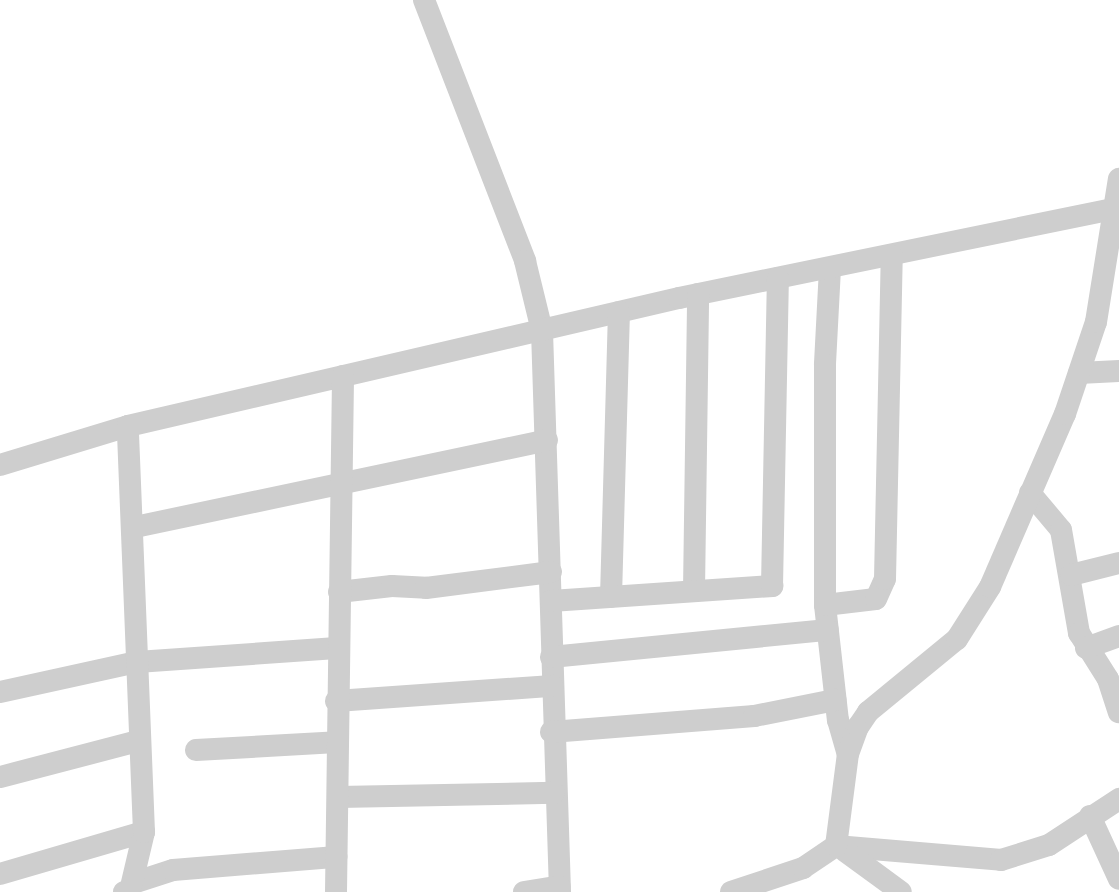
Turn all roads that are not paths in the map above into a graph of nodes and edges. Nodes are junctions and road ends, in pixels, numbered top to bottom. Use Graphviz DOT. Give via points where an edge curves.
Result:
graph roads {
  1 [pos="424,0"];
  2 [pos="1119,179"];
  3 [pos="1117,209"];
  4 [pos="892,256"];
  5 [pos="830,268"];
  6 [pos="778,278"];
  7 [pos="1111,278"];
  8 [pos="698,294"];
  9 [pos="619,312"];
  10 [pos="542,331"];
  11 [pos="1119,371"];
  12 [pos="1079,373"];
  13 [pos="343,376"];
  14 [pos="128,426"];
  15 [pos="547,440"];
  16 [pos="0,465"];
  17 [pos="342,482"];
  18 [pos="1030,493"];
  19 [pos="135,527"];
  20 [pos="1119,563"];
  21 [pos="551,572"];
  22 [pos="1071,575"];
  23 [pos="694,591"];
  24 [pos="339,592"];
  25 [pos="611,597"];
  26 [pos="551,601"];
  27 [pos="825,605"];
  28 [pos="828,630"];
  29 [pos="1119,636"];
  30 [pos="337,648"];
  31 [pos="1086,648"];
  32 [pos="551,657"];
  33 [pos="137,662"];
  34 [pos="552,686"];
  35 [pos="0,692"];
  36 [pos="835,700"];
  37 [pos="336,701"];
  38 [pos="1119,712"];
  39 [pos="551,732"];
  40 [pos="138,741"];
  41 [pos="337,742"];
  42 [pos="196,750"];
  43 [pos="848,754"];
  44 [pos="0,777"];
  45 [pos="554,793"];
  46 [pos="339,797"];
  47 [pos="1119,799"];
  48 [pos="1090,816"];
  49 [pos="144,832"];
  50 [pos="836,846"];
  51 [pos="336,857"];
  52 [pos="0,874"];
  53 [pos="1119,879"];
  54 [pos="129,889"];
  55 [pos="560,889"];
  56 [pos="336,892"];
  57 [pos="524,892"];
  58 [pos="731,892"];
  59 [pos="901,892"];
  1 -- 10 [label="street" via="525,261"];
  2 -- 3 [label="street"];
  3 -- 4 [label="street"];
  3 -- 7 [label="street"];
  4 -- 5 [label="street"];
  4 -- 27 [label="street" via="885,579 876,599"];
  5 -- 6 [label="street"];
  5 -- 27 [label="street" via="825,366"];
  6 -- 8 [label="street"];
  6 -- 23 [label="street" via="773,423 775,575 767,587"];
  7 -- 12 [label="street"];
  8 -- 9 [label="street"];
  8 -- 23 [label="street"];
  9 -- 10 [label="street"];
  9 -- 25 [label="street"];
  10 -- 13 [label="street"];
  10 -- 15 [label="street"];
  11 -- 12 [label="street"];
  12 -- 18 [label="street"];
  13 -- 14 [label="street"];
  13 -- 17 [label="street"];
  14 -- 16 [label="street"];
  14 -- 19 [label="street"];
  15 -- 17 [label="street"];
  15 -- 21 [label="street"];
  17 -- 19 [label="street"];
  17 -- 24 [label="street"];
  18 -- 22 [label="street" via="1061,530"];
  18 -- 43 [label="street" via="990,587 957,639 868,712"];
  19 -- 33 [label="street"];
  20 -- 22 [label="street"];
  21 -- 24 [label="street" via="426,588"];
  21 -- 26 [label="street"];
  22 -- 31 [label="street" via="1075,615"];
  23 -- 25 [label="street"];
  24 -- 30 [label="street"];
  25 -- 26 [label="street"];
  26 -- 32 [label="street"];
  27 -- 28 [label="street"];
  28 -- 32 [label="street"];
  28 -- 36 [label="street"];
  29 -- 31 [label="street"];
  30 -- 33 [label="street"];
  30 -- 37 [label="street"];
  31 -- 38 [label="street" via="1108,679"];
  32 -- 34 [label="street"];
  33 -- 35 [label="street"];
  33 -- 40 [label="street"];
  34 -- 37 [label="street"];
  34 -- 39 [label="street"];
  36 -- 39 [label="street" via="754,717"];
  36 -- 43 [label="street"];
  37 -- 41 [label="street"];
  39 -- 45 [label="street"];
  40 -- 44 [label="street"];
  40 -- 49 [label="street"];
  41 -- 42 [label="street"];
  41 -- 46 [label="street"];
  43 -- 50 [label="street"];
  45 -- 46 [label="street"];
  45 -- 55 [label="street"];
  46 -- 51 [label="street"];
  47 -- 48 [label="street"];
  48 -- 50 [label="street" via="1049,845 1001,860"];
  48 -- 53 [label="street"];
  49 -- 52 [label="street"];
  49 -- 54 [label="street"];
  50 -- 58 [label="street" via="803,868"];
  50 -- 59 [label="street"];
  51 -- 54 [label="street" via="173,870"];
  51 -- 56 [label="street"];
  55 -- 57 [label="street"];
}
